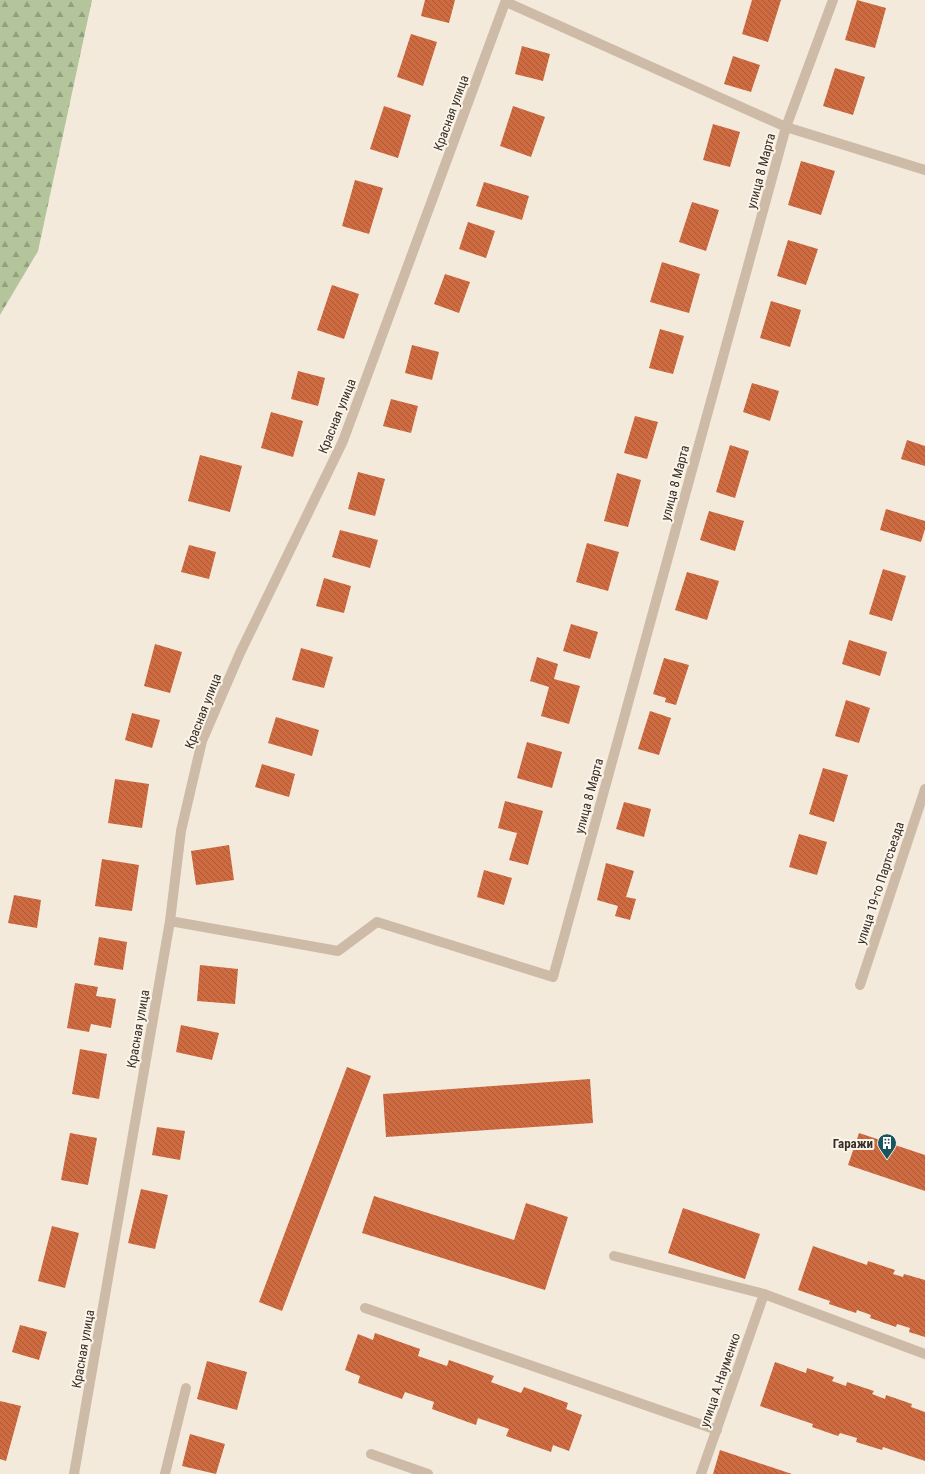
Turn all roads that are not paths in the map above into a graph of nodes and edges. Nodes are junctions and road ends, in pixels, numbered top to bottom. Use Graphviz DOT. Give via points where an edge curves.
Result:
graph roads {
  1 [pos="833,0"];
  2 [pos="506,1"];
  3 [pos="786,127"];
  4 [pos="925,170"];
  5 [pos="925,789"];
  6 [pos="170,922"];
  7 [pos="860,985"];
  8 [pos="614,1256"];
  9 [pos="764,1294"];
  10 [pos="365,1308"];
  11 [pos="925,1354"];
  12 [pos="186,1388"];
  13 [pos="717,1430"];
  14 [pos="371,1454"];
  15 [pos="74,1474"];
  16 [pos="165,1474"];
  17 [pos="428,1474"];
  18 [pos="701,1474"];
  1 -- 3 [label="street, улица 8 Марта"];
  2 -- 3 [label="street"];
  2 -- 6 [label="street, Красная улица" via="343,441 240,653 202,741 181,831"];
  3 -- 4 [label="street"];
  3 -- 6 [label="street, улица 8 Марта" via="552,976 376,922 338,951"];
  5 -- 7 [label="street, улица 19-го Партсъезда"];
  6 -- 15 [label="street, Красная улица"];
  8 -- 9 [label="street"];
  9 -- 11 [label="street"];
  9 -- 13 [label="street, улица А.Науменко"];
  10 -- 13 [label="street"];
  12 -- 16 [label="street"];
  13 -- 18 [label="street, улица А.Науменко"];
  14 -- 17 [label="street"];
}
